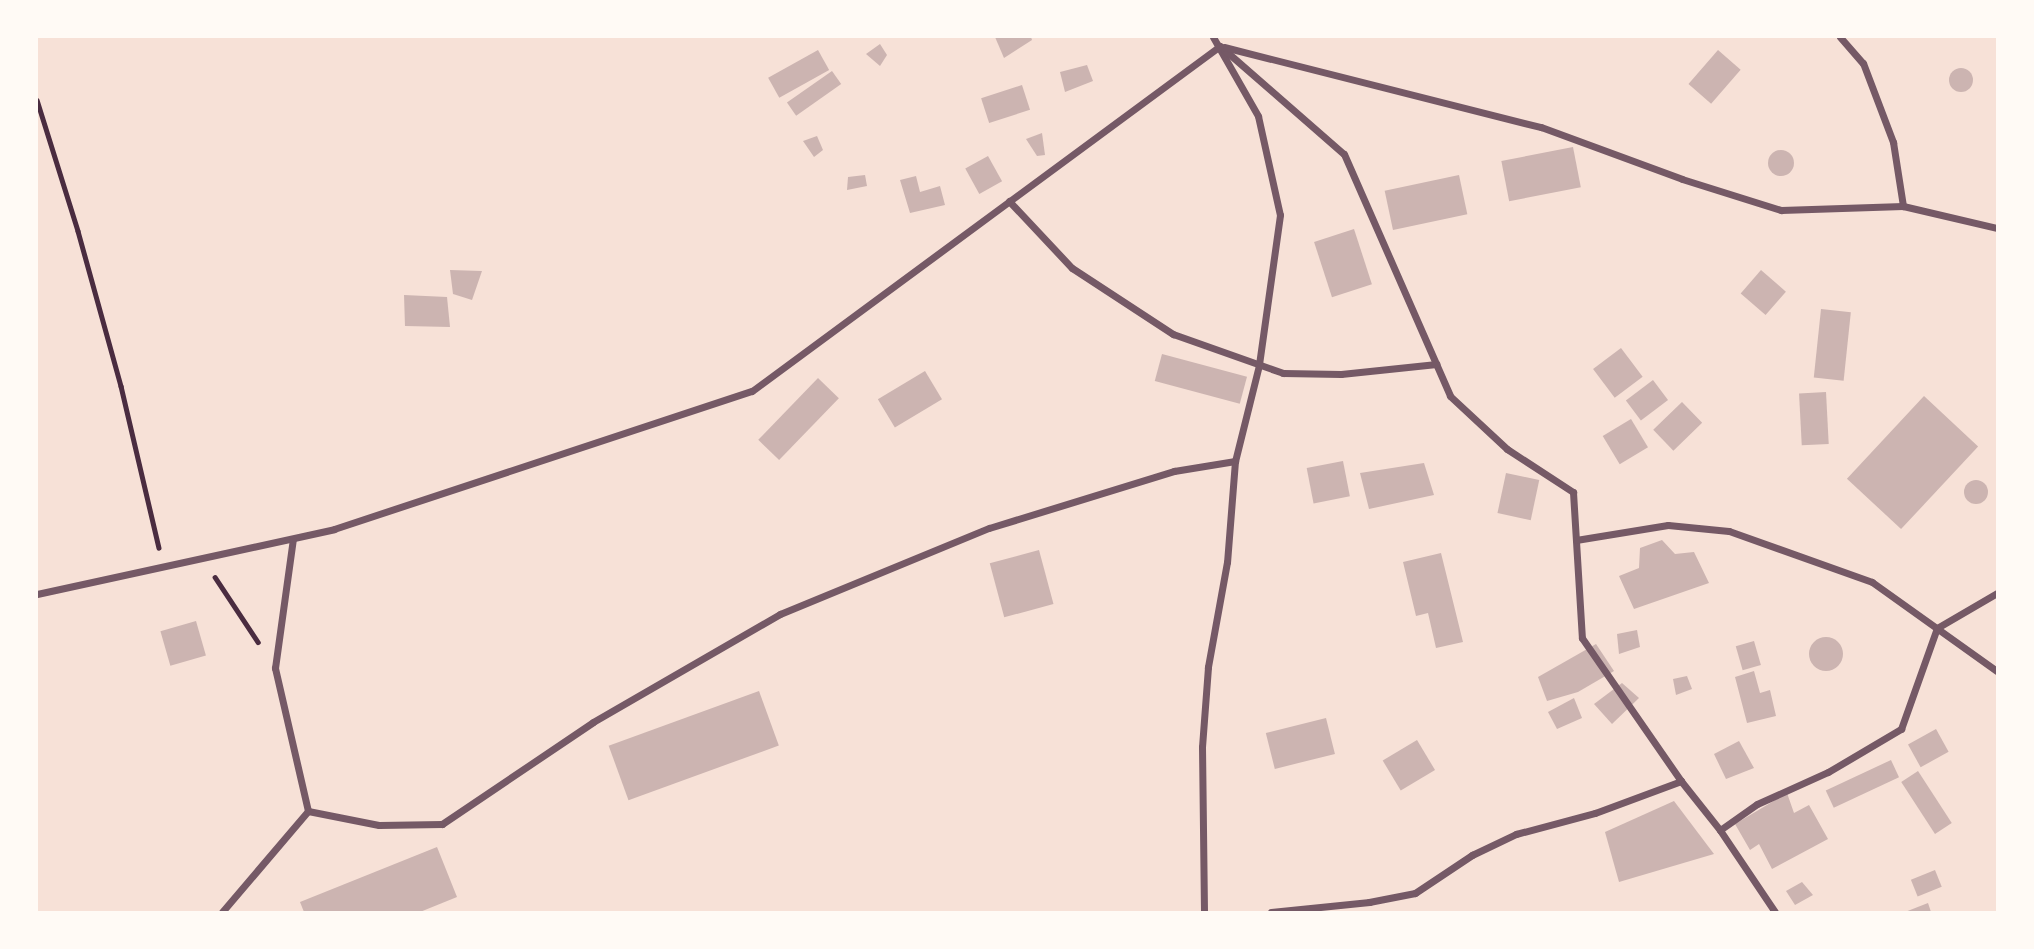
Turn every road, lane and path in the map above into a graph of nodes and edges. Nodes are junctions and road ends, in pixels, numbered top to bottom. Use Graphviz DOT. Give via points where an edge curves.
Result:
graph roads {
  1 [pos="1213,37"];
  2 [pos="1840,37"];
  3 [pos="1220,46"];
  4 [pos="37,100"];
  5 [pos="1009,201"];
  6 [pos="1903,206"];
  7 [pos="1997,228"];
  8 [pos="1436,364"];
  9 [pos="1259,365"];
  10 [pos="1234,461"];
  11 [pos="293,539"];
  12 [pos="1576,540"];
  13 [pos="165,568"];
  14 [pos="205,575"];
  15 [pos="1997,593"];
  16 [pos="37,594"];
  17 [pos="1937,628"];
  18 [pos="275,668"];
  19 [pos="1997,671"];
  20 [pos="1681,781"];
  21 [pos="308,811"];
  22 [pos="1720,830"];
  23 [pos="222,912"];
  24 [pos="1204,912"];
  25 [pos="1271,912"];
  26 [pos="1775,912"];
  1 -- 3 [label="street"];
  2 -- 6 [label="street" via="1863,63 1893,142"];
  3 -- 5 [label="street"];
  3 -- 6 [label="street" via="1541,127 1781,210"];
  3 -- 8 [label="street" via="1344,154"];
  3 -- 9 [label="street" via="1258,116 1280,215"];
  4 -- 13 [label="path" via="121,386"];
  5 -- 9 [label="street" via="1072,268 1173,334"];
  5 -- 11 [label="street" via="752,391"];
  6 -- 7 [label="street"];
  8 -- 9 [label="street" via="1340,374 1283,373"];
  8 -- 12 [label="street" via="1450,396 1497,440 1573,492"];
  9 -- 10 [label="street"];
  10 -- 21 [label="street" via="1174,471 989,528 780,614 593,722 442,824 379,825"];
  10 -- 24 [label="street" via="1227,562 1208,667 1203,734"];
  11 -- 13 [label="street"];
  11 -- 18 [label="street"];
  12 -- 17 [label="street" via="1668,525 1730,531 1872,582"];
  12 -- 20 [label="street" via="1582,638"];
  13 -- 16 [label="street"];
  14 -- 18 [label="path" via="218,578"];
  15 -- 17 [label="street"];
  17 -- 19 [label="street"];
  17 -- 22 [label="street" via="1901,729 1828,772 1757,804"];
  18 -- 21 [label="street"];
  20 -- 22 [label="street"];
  20 -- 25 [label="street" via="1595,813 1516,834 1472,855 1415,893"];
  21 -- 23 [label="street"];
  22 -- 26 [label="street"];
}
